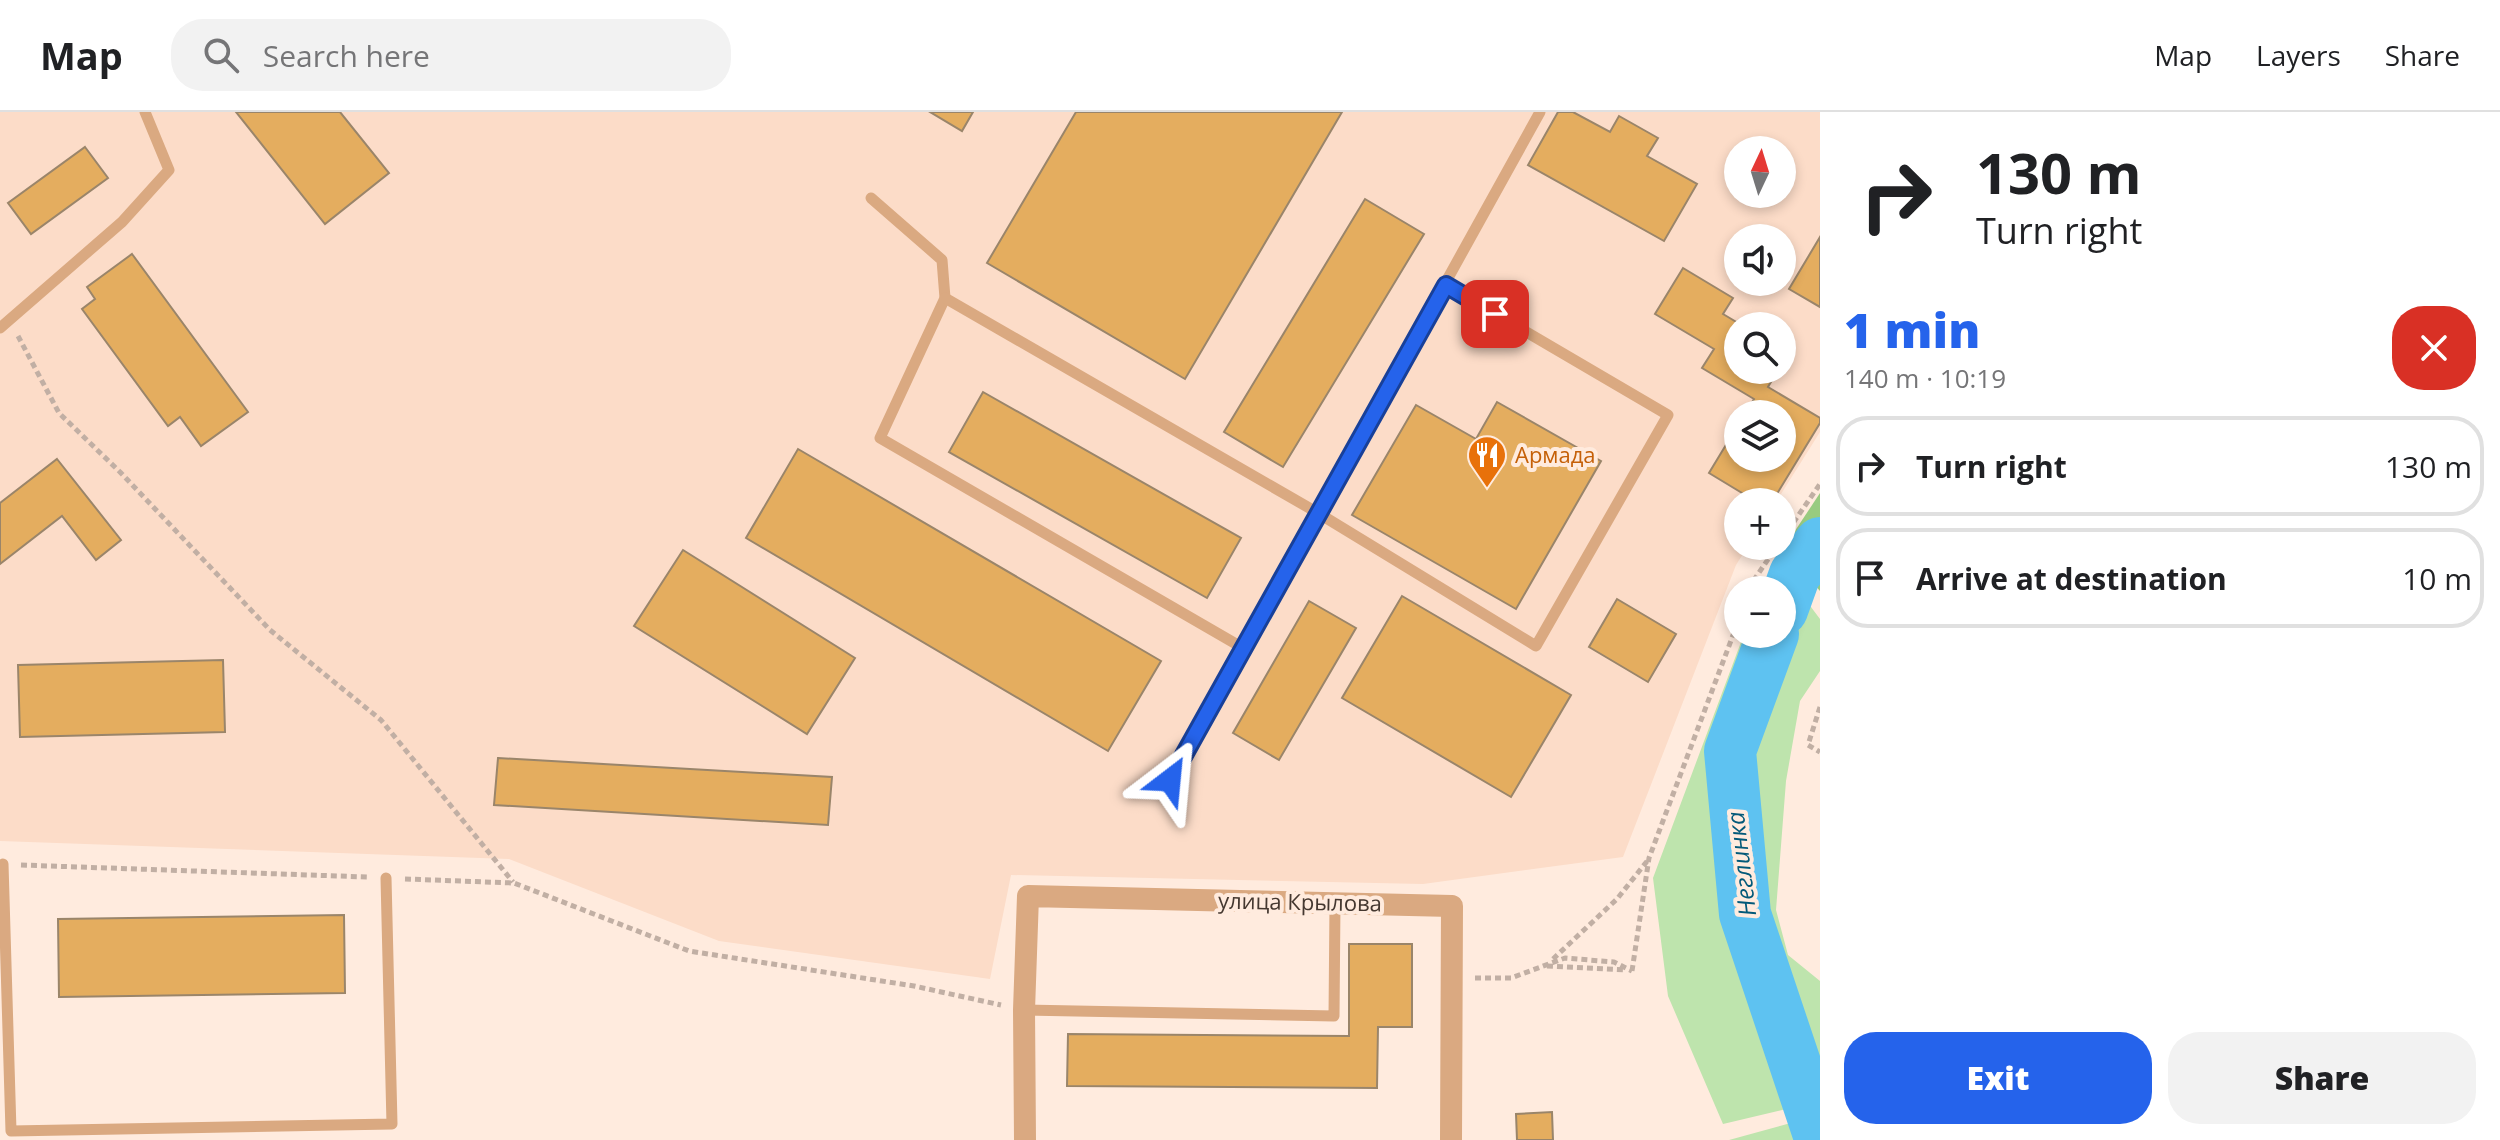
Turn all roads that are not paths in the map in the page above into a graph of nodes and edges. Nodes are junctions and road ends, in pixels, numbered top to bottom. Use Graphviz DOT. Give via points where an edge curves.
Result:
graph roads {
  1 [pos="145,112"];
  2 [pos="1540,112"];
  3 [pos="871,198"];
  4 [pos="1446,285"];
  5 [pos="945,298"];
  6 [pos="5,324"];
  7 [pos="1318,513"];
  8 [pos="1243,648"];
  9 [pos="1170,780"];
  10 [pos="3,864"];
  11 [pos="386,878"];
  12 [pos="1335,903"];
  13 [pos="1024,1010"];
  14 [pos="1025,1140"];
  15 [pos="1451,1140"];
  1 -- 6 [label="lane" via="169,170 122,222"];
  2 -- 4 [label="lane"];
  3 -- 5 [label="lane" via="942,260"];
  4 -- 7 [label="lane"];
  4 -- 7 [label="lane" via="1668,415 1536,646"];
  5 -- 7 [label="lane"];
  5 -- 8 [label="lane" via="880,438"];
  7 -- 8 [label="lane"];
  8 -- 9 [label="lane"];
  10 -- 11 [label="lane" via="11,1131 392,1124"];
  12 -- 13 [label="street, улица Крылова" via="1028,896"];
  12 -- 13 [label="lane" via="1334,1016"];
  12 -- 15 [label="street, улица Крылова" via="1452,906"];
  13 -- 14 [label="street"];
}
